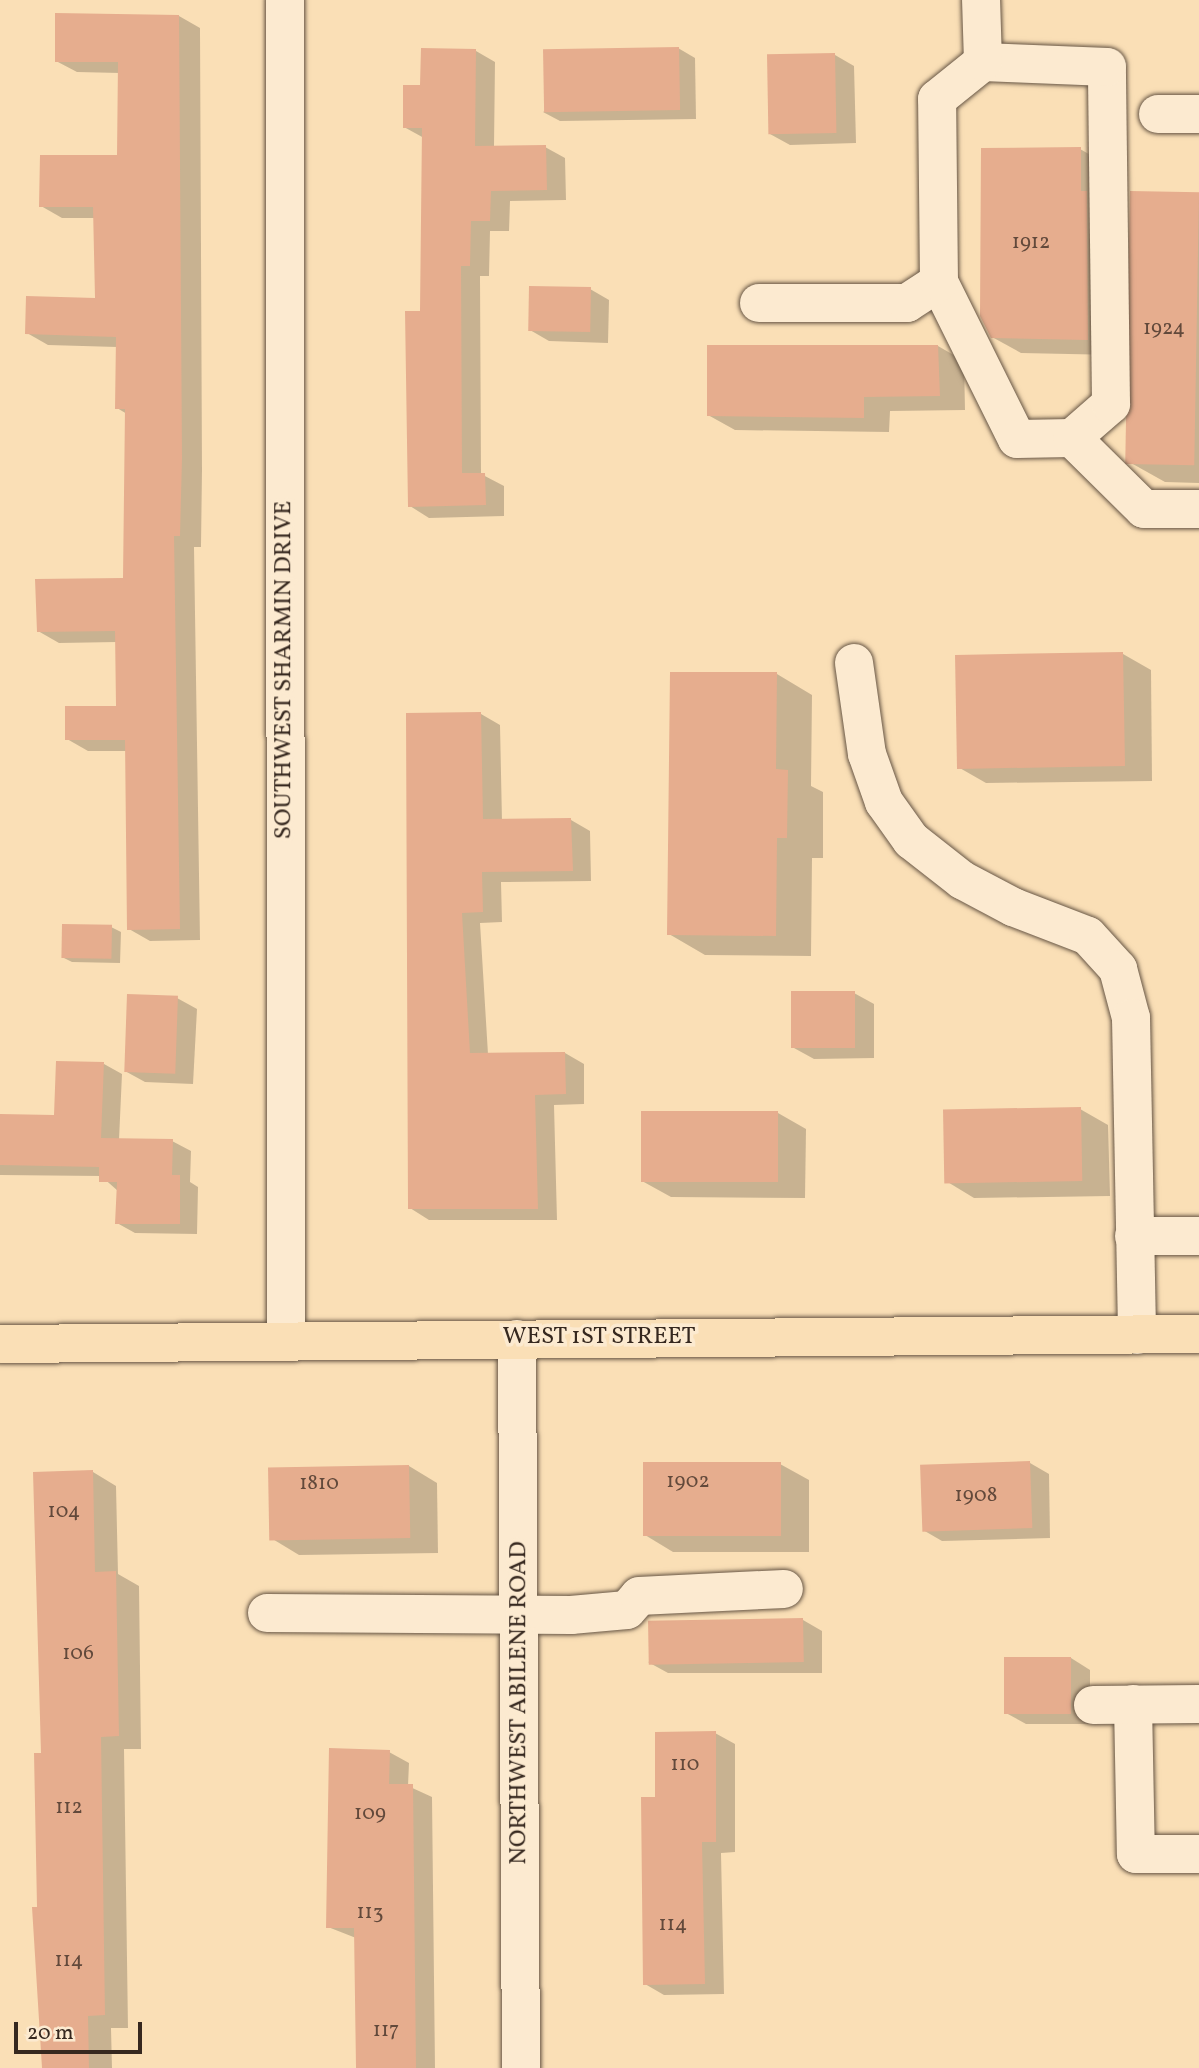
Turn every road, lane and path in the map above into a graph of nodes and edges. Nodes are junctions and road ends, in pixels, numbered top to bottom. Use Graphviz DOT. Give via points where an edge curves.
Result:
graph roads {
  1 [pos="285,0"];
  2 [pos="981,0"];
  3 [pos="983,62"];
  4 [pos="1158,114"];
  5 [pos="1199,114"];
  6 [pos="939,282"];
  7 [pos="759,303"];
  8 [pos="1072,438"];
  9 [pos="1199,509"];
  10 [pos="854,663"];
  11 [pos="1134,1236"];
  12 [pos="1199,1236"];
  13 [pos="1199,1334"];
  14 [pos="1137,1335"];
  15 [pos="517,1339"];
  16 [pos="286,1341"];
  17 [pos="0,1344"];
  18 [pos="784,1589"];
  19 [pos="267,1613"];
  20 [pos="520,1616"];
  21 [pos="1133,1704"];
  22 [pos="1199,1704"];
  23 [pos="1093,1705"];
  24 [pos="1199,1854"];
  25 [pos="521,2068"];
  1 -- 16 [label="street, SOUTHWEST SHARMIN DRIVE"];
  2 -- 3 [label="street"];
  3 -- 6 [label="street" via="937,99"];
  3 -- 8 [label="street" via="1107,66 1111,404"];
  4 -- 5 [label="street"];
  6 -- 7 [label="street" via="906,303"];
  6 -- 8 [label="street" via="1017,439"];
  8 -- 9 [label="street" via="1144,509"];
  10 -- 11 [label="street" via="867,754 884,802 911,840 962,880 1013,907 1088,936 1118,969 1131,1018"];
  11 -- 12 [label="street"];
  11 -- 14 [label="street"];
  13 -- 14 [label="main road, WEST 1ST STREET"];
  14 -- 15 [label="main road, WEST 1ST STREET"];
  15 -- 16 [label="main road, WEST 1ST STREET"];
  15 -- 20 [label="street, NORTHWEST ABILENE ROAD"];
  16 -- 17 [label="main road, WEST 1ST STREET"];
  18 -- 20 [label="street" via="639,1596 627,1611"];
  19 -- 20 [label="street"];
  20 -- 25 [label="street, NORTHWEST ABILENE ROAD"];
  21 -- 22 [label="street"];
  21 -- 23 [label="street"];
  21 -- 24 [label="street" via="1136,1854"];
}
